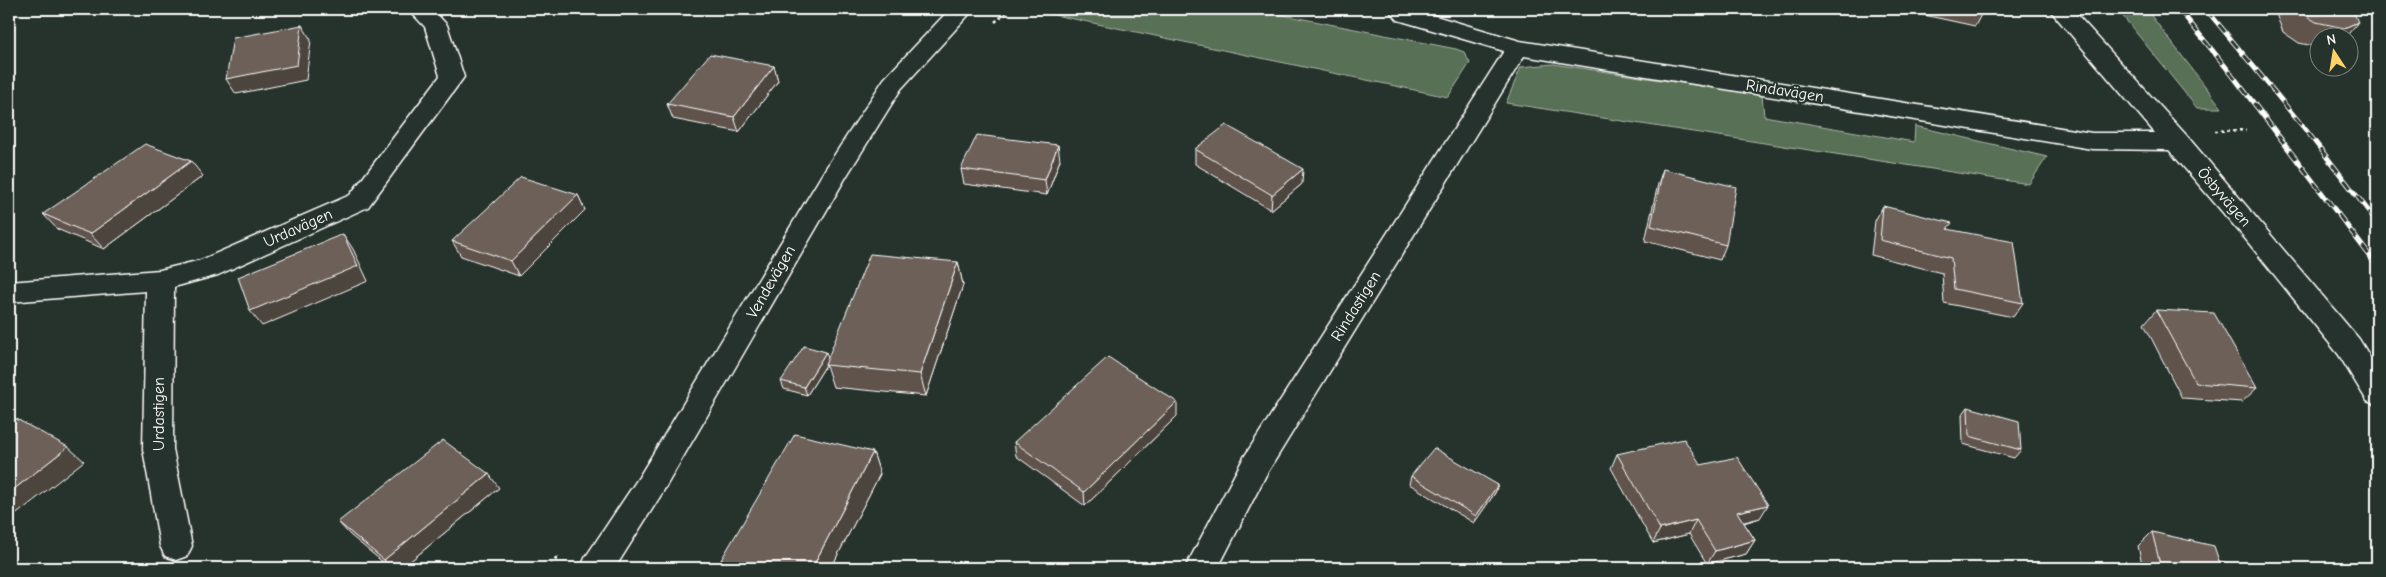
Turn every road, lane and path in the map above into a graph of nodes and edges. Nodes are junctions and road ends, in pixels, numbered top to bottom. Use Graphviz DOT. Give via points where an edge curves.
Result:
graph roads {
  1 [pos="419,9"];
  2 [pos="963,9"];
  3 [pos="1399,9"];
  4 [pos="2060,9"];
  5 [pos="1518,48"];
  6 [pos="2246,130"];
  7 [pos="2208,132"];
  8 [pos="2178,142"];
  9 [pos="160,280"];
  10 [pos="9,292"];
  11 [pos="2377,393"];
  12 [pos="176,546"];
  13 [pos="597,568"];
  14 [pos="1201,568"];
  1 -- 9 [label="street, Urdavägen" via="436,25 452,77 359,201 208,268"];
  2 -- 13 [label="street, Vendevägen" via="892,84 650,486"];
  3 -- 5 [label="street, Rindavägen" via="1406,15"];
  4 -- 8 [label="street, Ösbyvägen"];
  5 -- 8 [label="street, Rindavägen" via="2092,141"];
  5 -- 14 [label="street, Rindastigen" via="1255,466"];
  6 -- 7 [label="path"];
  8 -- 11 [label="street, Ösbyvägen" via="2349,347"];
  9 -- 10 [label="street, Urdavägen"];
  9 -- 12 [label="street, Urdastigen" via="158,449"];
}
